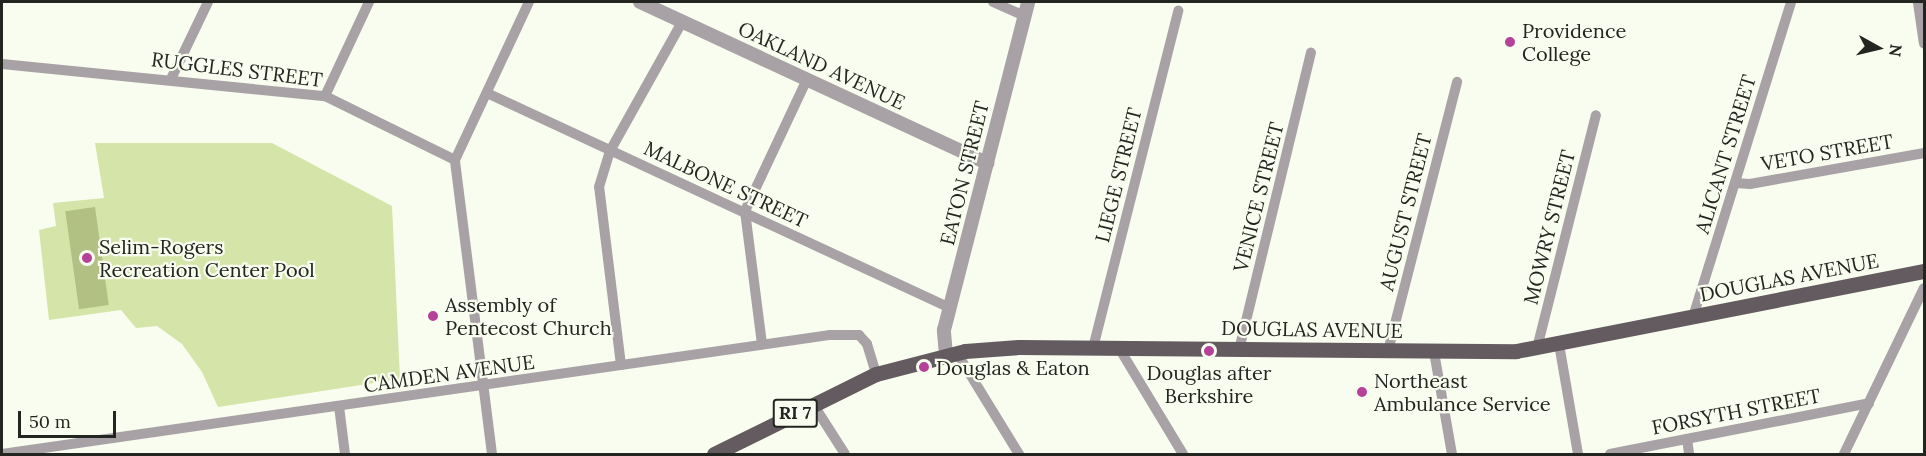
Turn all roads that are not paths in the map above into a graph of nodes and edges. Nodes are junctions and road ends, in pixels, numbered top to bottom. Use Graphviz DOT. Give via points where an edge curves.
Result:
graph roads {
  1 [pos="208,2"];
  2 [pos="369,2"];
  3 [pos="529,2"];
  4 [pos="640,2"];
  5 [pos="993,2"];
  6 [pos="1028,2"];
  7 [pos="1791,2"];
  8 [pos="1917,3"];
  9 [pos="1178,11"];
  10 [pos="1024,16"];
  11 [pos="682,22"];
  12 [pos="1924,44"];
  13 [pos="1311,53"];
  14 [pos="2,64"];
  15 [pos="171,79"];
  16 [pos="807,80"];
  17 [pos="1457,82"];
  18 [pos="487,93"];
  19 [pos="325,96"];
  20 [pos="1596,115"];
  21 [pos="610,151"];
  22 [pos="1924,153"];
  23 [pos="455,160"];
  24 [pos="987,163"];
  25 [pos="1735,183"];
  26 [pos="745,211"];
  27 [pos="1924,272"];
  28 [pos="1924,288"];
  29 [pos="950,309"];
  30 [pos="1693,317"];
  31 [pos="762,344"];
  32 [pos="1559,344"];
  33 [pos="1093,348"];
  34 [pos="1119,348"];
  35 [pos="1537,348"];
  36 [pos="1239,350"];
  37 [pos="1388,351"];
  38 [pos="1434,352"];
  39 [pos="951,354"];
  40 [pos="621,364"];
  41 [pos="876,374"];
  42 [pos="484,387"];
  43 [pos="1869,403"];
  44 [pos="813,404"];
  45 [pos="339,406"];
  46 [pos="1687,439"];
  47 [pos="2,454"];
  48 [pos="345,454"];
  49 [pos="492,454"];
  50 [pos="714,454"];
  51 [pos="845,454"];
  52 [pos="1019,454"];
  53 [pos="1183,454"];
  54 [pos="1452,454"];
  55 [pos="1578,454"];
  56 [pos="1610,454"];
  57 [pos="1689,454"];
  58 [pos="1844,454"];
  1 -- 15 [label="street"];
  2 -- 19 [label="street"];
  3 -- 18 [label="street"];
  4 -- 11 [label="street, OAKLAND AVENUE"];
  5 -- 10 [label="street"];
  6 -- 10 [label="street, EATON STREET"];
  7 -- 25 [label="street, ALICANT STREET"];
  8 -- 12 [label="street"];
  9 -- 33 [label="street, LIEGE STREET"];
  10 -- 24 [label="street, EATON STREET"];
  11 -- 16 [label="street, OAKLAND AVENUE"];
  11 -- 21 [label="street"];
  13 -- 36 [label="street, VENICE STREET"];
  14 -- 15 [label="street, RUGGLES STREET"];
  15 -- 19 [label="street, RUGGLES STREET"];
  16 -- 24 [label="street, OAKLAND AVENUE"];
  16 -- 26 [label="street"];
  17 -- 37 [label="street, AUGUST STREET"];
  18 -- 21 [label="street, MALBONE STREET"];
  18 -- 23 [label="street"];
  19 -- 23 [label="street, RUGGLES STREET"];
  20 -- 35 [label="street, MOWRY STREET"];
  21 -- 26 [label="street, MALBONE STREET"];
  21 -- 40 [label="street" via="599,187"];
  22 -- 25 [label="street, VETO STREET" via="1750,184"];
  23 -- 42 [label="street"];
  24 -- 29 [label="street, EATON STREET"];
  25 -- 30 [label="street, ALICANT STREET"];
  26 -- 29 [label="street, MALBONE STREET"];
  26 -- 31 [label="street"];
  27 -- 30 [label="main road, DOUGLAS AVENUE / RI 7"];
  28 -- 43 [label="street"];
  29 -- 39 [label="street, EATON STREET" via="943,339"];
  30 -- 32 [label="main road, DOUGLAS AVENUE / RI 7"];
  31 -- 40 [label="street, CAMDEN AVENUE"];
  31 -- 41 [label="street, CAMDEN AVENUE" via="860,335 867,344"];
  32 -- 35 [label="main road, DOUGLAS AVENUE / RI 7"];
  32 -- 55 [label="street"];
  33 -- 34 [label="main road, DOUGLAS AVENUE / RI 7"];
  33 -- 39 [label="main road, DOUGLAS AVENUE / RI 7" via="1009,347"];
  34 -- 36 [label="main road, DOUGLAS AVENUE / RI 7"];
  34 -- 53 [label="street"];
  35 -- 38 [label="main road, DOUGLAS AVENUE / RI 7"];
  36 -- 37 [label="main road, DOUGLAS AVENUE / RI 7"];
  37 -- 38 [label="main road, DOUGLAS AVENUE / RI 7"];
  38 -- 54 [label="street"];
  39 -- 41 [label="main road, DOUGLAS AVENUE / RI 7"];
  39 -- 52 [label="street"];
  40 -- 42 [label="street, CAMDEN AVENUE"];
  41 -- 44 [label="main road, DOUGLAS AVENUE / RI 7"];
  42 -- 45 [label="street, CAMDEN AVENUE"];
  42 -- 49 [label="street"];
  43 -- 46 [label="street, FORSYTH STREET"];
  43 -- 58 [label="street"];
  44 -- 50 [label="main road, DOUGLAS AVENUE / RI 7"];
  44 -- 51 [label="street"];
  45 -- 47 [label="street, CAMDEN AVENUE"];
  45 -- 48 [label="street"];
  46 -- 56 [label="street, FORSYTH STREET"];
  46 -- 57 [label="street"];
}
